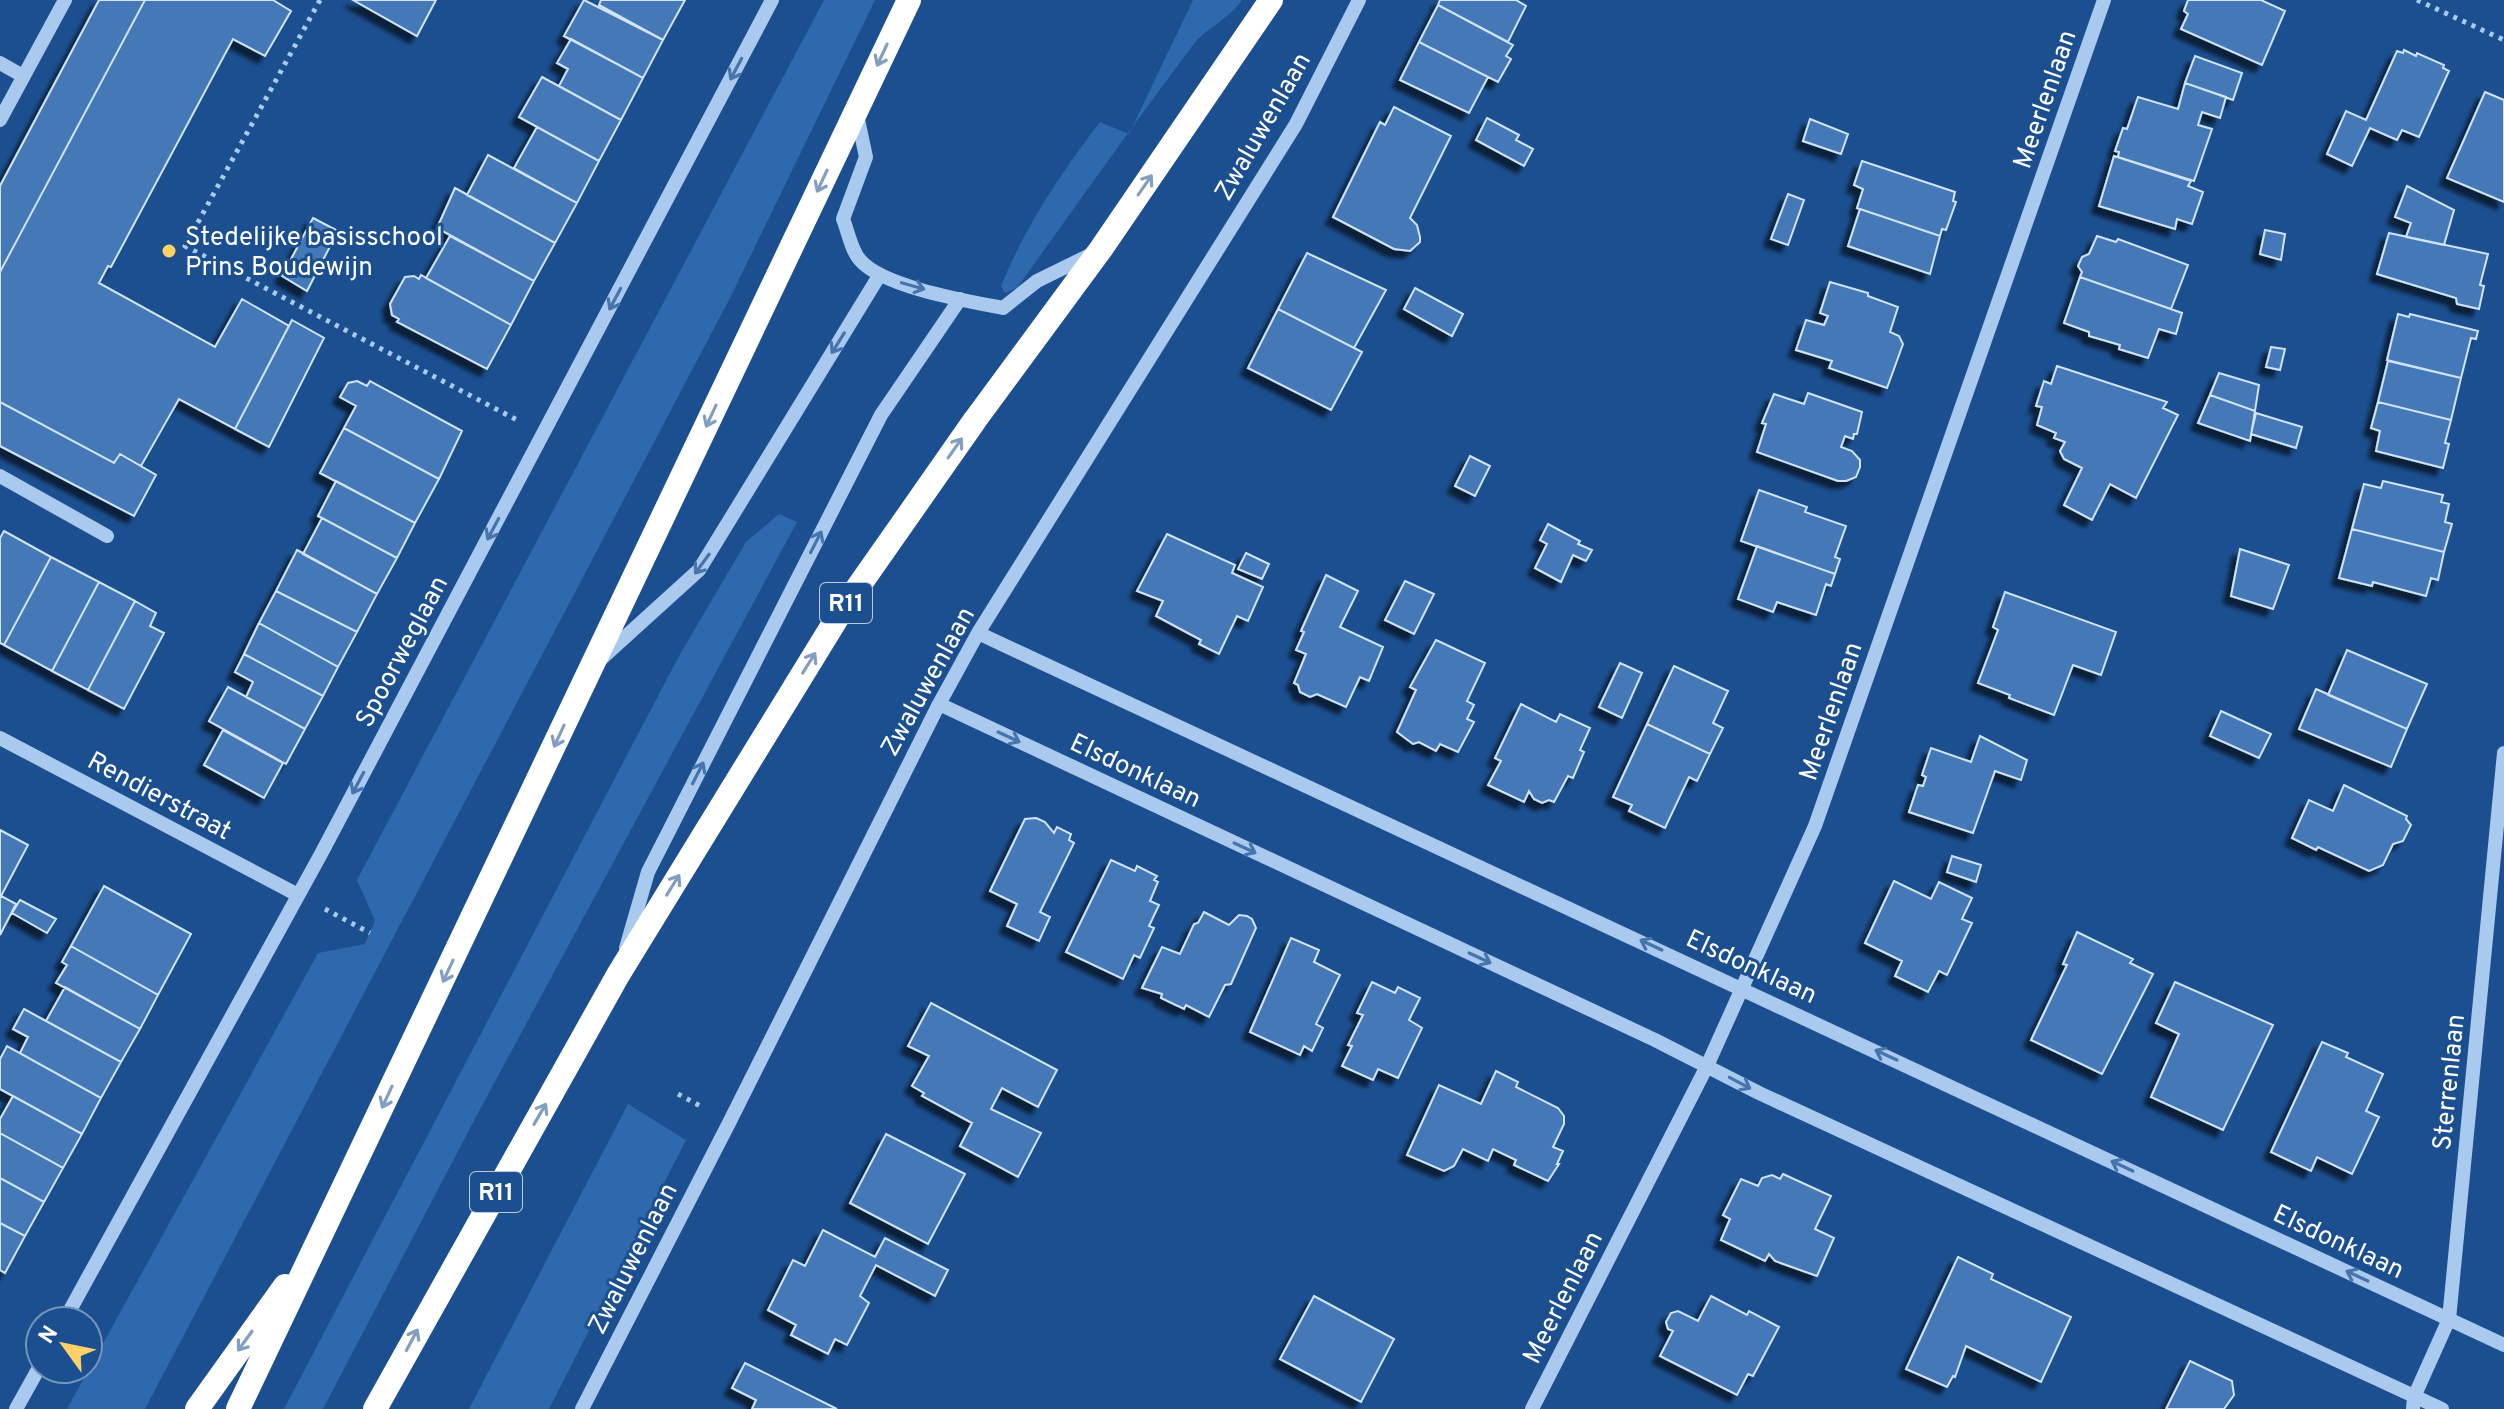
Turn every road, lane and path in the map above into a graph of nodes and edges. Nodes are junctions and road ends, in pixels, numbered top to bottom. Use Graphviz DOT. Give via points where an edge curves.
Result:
graph roads {
  1 [pos="65,0"];
  2 [pos="320,0"];
  3 [pos="772,0"];
  4 [pos="909,0"];
  5 [pos="1271,0"];
  6 [pos="1359,0"];
  7 [pos="2104,0"];
  8 [pos="2417,0"];
  9 [pos="2504,40"];
  10 [pos="0,63"];
  11 [pos="23,76"];
  12 [pos="856,111"];
  13 [pos="0,120"];
  14 [pos="1101,249"];
  15 [pos="879,276"];
  16 [pos="960,299"];
  17 [pos="543,434"];
  18 [pos="0,476"];
  19 [pos="107,536"];
  20 [pos="978,633"];
  21 [pos="593,666"];
  22 [pos="939,704"];
  23 [pos="0,738"];
  24 [pos="2504,753"];
  25 [pos="298,895"];
  26 [pos="330,912"];
  27 [pos="370,933"];
  28 [pos="618,975"];
  29 [pos="1744,989"];
  30 [pos="1707,1066"];
  31 [pos="324,1232"];
  32 [pos="73,1305"];
  33 [pos="2449,1319"];
  34 [pos="2504,1345"];
  35 [pos="29,1385"];
  36 [pos="2414,1403"];
  37 [pos="16,1409"];
  38 [pos="197,1409"];
  39 [pos="238,1409"];
  40 [pos="375,1409"];
  41 [pos="582,1409"];
  42 [pos="1532,1409"];
  43 [pos="2442,1409"];
  1 -- 11 [label="street"];
  2 -- 17 [label="path" via="185,246"];
  3 -- 17 [label="street, Spoorweglaan, one-way"];
  4 -- 12 [label="highway, one-way"];
  14 -- 5 [label="highway, R11, one-way"];
  6 -- 20 [label="street, Zwaluwenlaan" via="1296,124"];
  7 -- 29 [label="street, Meerlenlaan" via="1815,826"];
  8 -- 9 [label="path"];
  10 -- 11 [label="street"];
  11 -- 13 [label="street"];
  12 -- 15 [label="street" via="866,157 843,219 858,259"];
  12 -- 21 [label="highway, one-way"];
  14 -- 16 [label="street" via="1037,281 1003,308"];
  28 -- 14 [label="highway, R11, one-way" via="842,610"];
  15 -- 16 [label="street, one-way"];
  15 -- 21 [label="street, one-way" via="699,570"];
  28 -- 16 [label="street, one-way" via="648,872 881,415"];
  17 -- 25 [label="street, Spoorweglaan, one-way"];
  18 -- 19 [label="street"];
  20 -- 22 [label="street, Zwaluwenlaan"];
  29 -- 20 [label="street, Elsdonklaan, one-way"];
  21 -- 31 [label="highway, one-way"];
  22 -- 30 [label="street, Elsdonklaan, one-way"];
  22 -- 41 [label="street, Zwaluwenlaan"];
  23 -- 25 [label="street, Rendierstraat"];
  24 -- 33 [label="street, Sterrenlaan"];
  25 -- 32 [label="street, Spoorweglaan"];
  26 -- 27 [label="path"];
  40 -- 28 [label="highway, R11, one-way"];
  29 -- 30 [label="street, Meerlenlaan"];
  33 -- 29 [label="street, Elsdonklaan, one-way"];
  30 -- 36 [label="street, Elsdonklaan, one-way"];
  30 -- 42 [label="street, Meerlenlaan"];
  31 -- 38 [label="highway, one-way"];
  31 -- 39 [label="highway"];
  33 -- 34 [label="street, Elsdonklaan"];
  33 -- 36 [label="street, Sterrenlaan"];
  35 -- 37 [label="street"];
  36 -- 43 [label="street, Elsdonklaan"];
}
